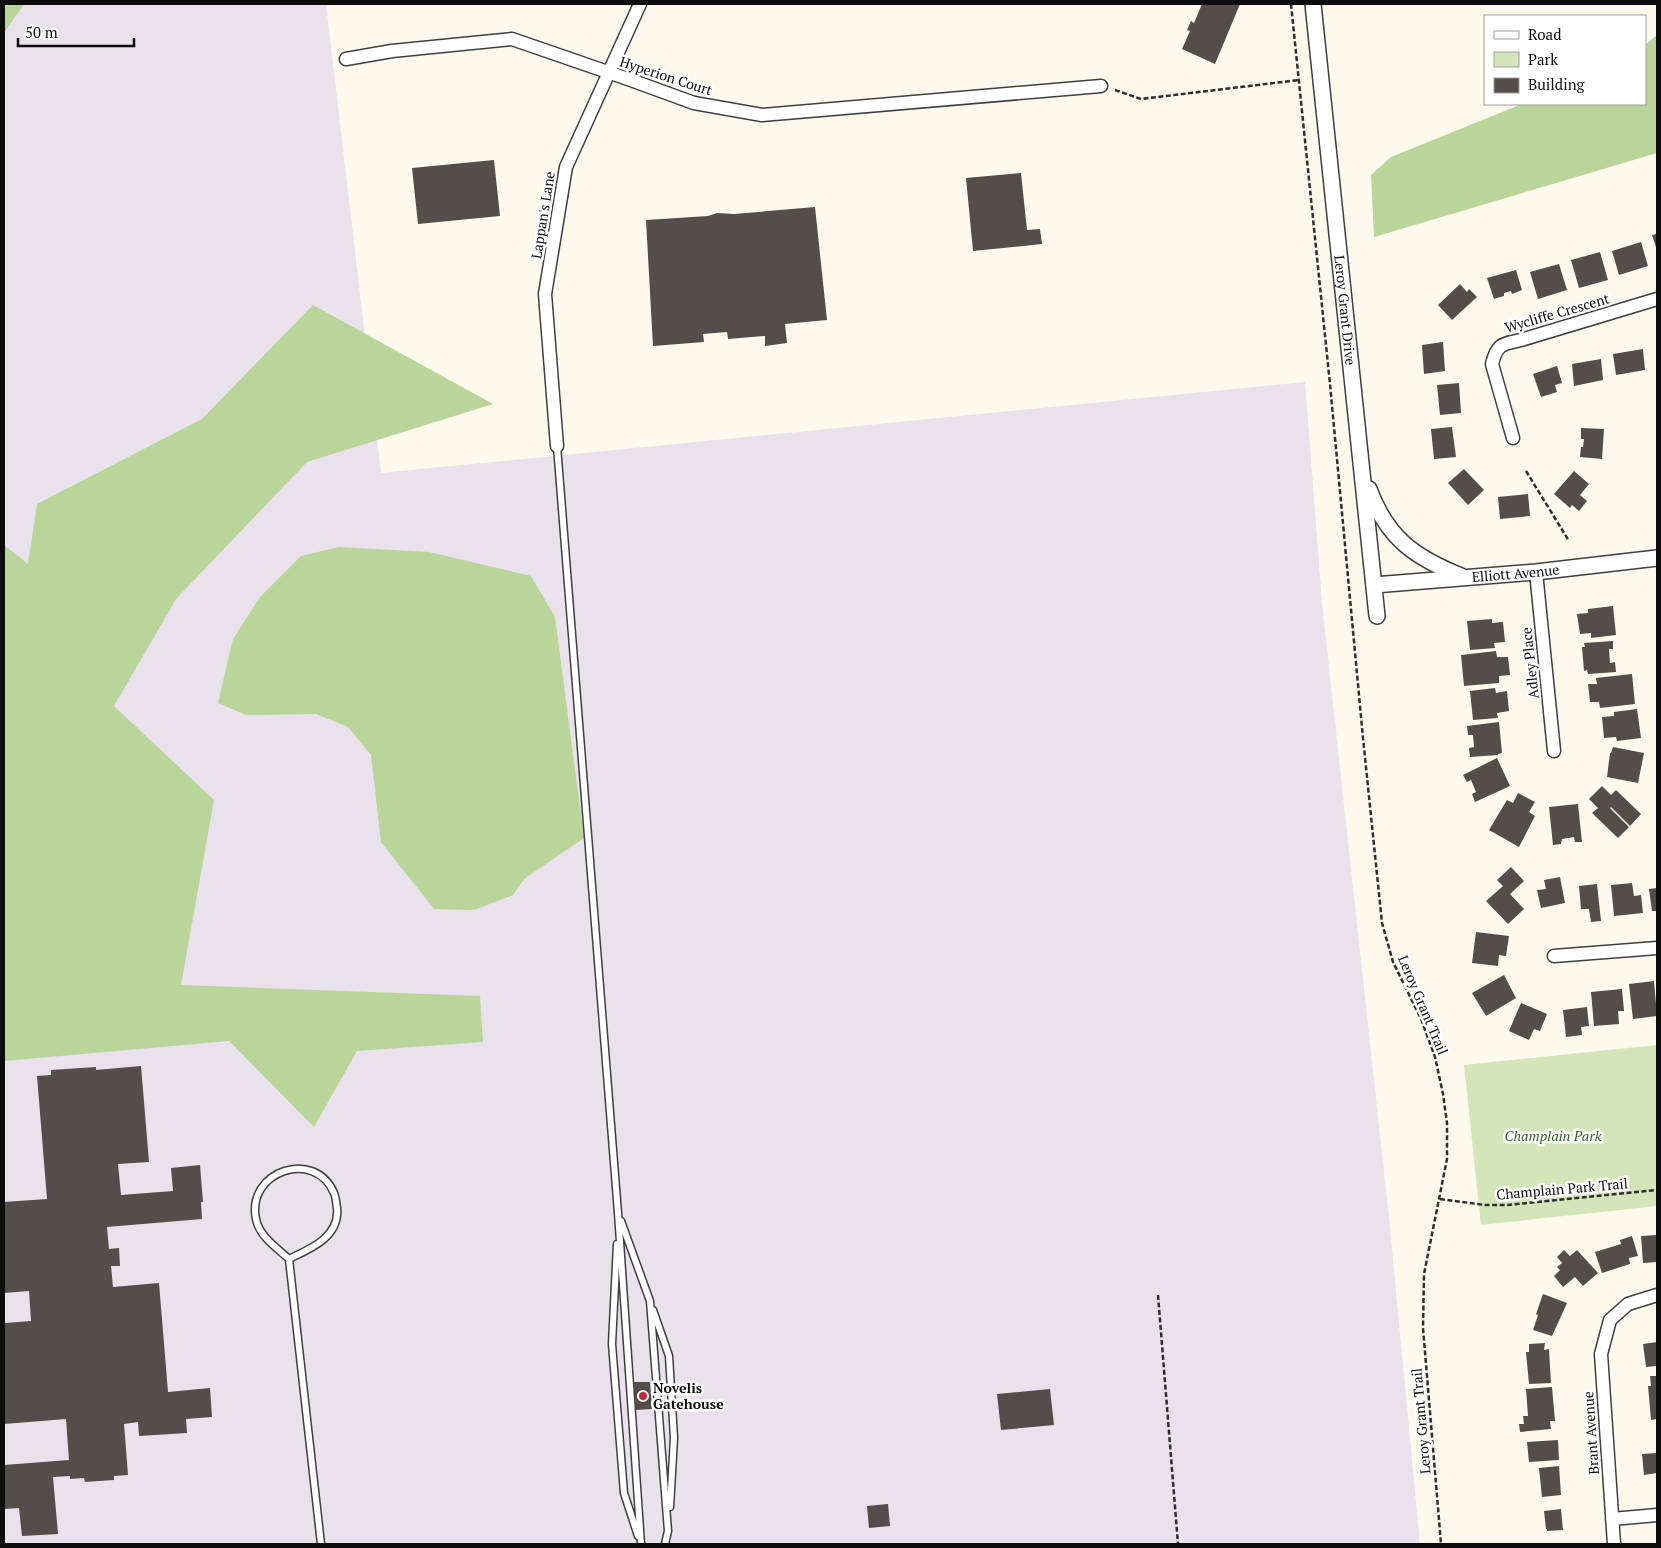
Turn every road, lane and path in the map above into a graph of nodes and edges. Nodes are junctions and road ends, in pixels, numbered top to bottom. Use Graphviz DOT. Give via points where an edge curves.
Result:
graph roads {
  1 [pos="640,4"];
  2 [pos="1291,4"];
  3 [pos="1313,4"];
  4 [pos="346,59"];
  5 [pos="609,73"];
  6 [pos="1300,80"];
  7 [pos="1102,86"];
  8 [pos="1657,299"];
  9 [pos="1513,438"];
  10 [pos="557,446"];
  11 [pos="1362,467"];
  12 [pos="1526,471"];
  13 [pos="1569,541"];
  14 [pos="1657,558"];
  15 [pos="1536,572"];
  16 [pos="1465,577"];
  17 [pos="1374,585"];
  18 [pos="1377,616"];
  19 [pos="1554,751"];
  20 [pos="1657,948"];
  21 [pos="1554,956"];
  22 [pos="1657,1190"];
  23 [pos="1440,1199"];
  24 [pos="618,1213"];
  25 [pos="289,1259"];
  26 [pos="1158,1294"];
  27 [pos="1657,1295"];
  28 [pos="650,1301"];
  29 [pos="1657,1514"];
  30 [pos="1612,1519"];
  31 [pos="668,1531"];
  32 [pos="321,1544"];
  33 [pos="641,1544"];
  34 [pos="665,1544"];
  35 [pos="1178,1544"];
  36 [pos="1441,1544"];
  37 [pos="1614,1544"];
  1 -- 5 [label="street, Lappan's Lane"];
  2 -- 6 [label="path, Leroy Grant Trail"];
  3 -- 11 [label="street, Leroy Grant Drive"];
  4 -- 5 [label="street, Hyperion Court" via="512,39"];
  5 -- 7 [label="street, Hyperion Court" via="694,103 762,115"];
  5 -- 10 [label="street, Lappan's Lane" via="566,167 545,294"];
  6 -- 7 [label="path" via="1141,99"];
  6 -- 23 [label="path, Leroy Grant Trail" via="1382,923 1393,962 1428,1037 1443,1094 1447,1159"];
  8 -- 9 [label="street, Wycliffe Crescent" via="1499,348 1492,364"];
  10 -- 24 [label="lane"];
  11 -- 16 [label="street" via="1375,503 1391,531 1436,566"];
  11 -- 17 [label="street, Leroy Grant Drive"];
  12 -- 13 [label="path"];
  14 -- 15 [label="street, Elliott Avenue"];
  15 -- 16 [label="street, Elliott Avenue"];
  15 -- 19 [label="street, Adley Place"];
  16 -- 17 [label="street, Elliott Avenue"];
  17 -- 18 [label="street, Leroy Grant Drive"];
  20 -- 21 [label="street"];
  22 -- 23 [label="path, Champlain Park Trail" via="1508,1205"];
  23 -- 36 [label="path, Leroy Grant Trail" via="1424,1274 1422,1300"];
  24 -- 28 [label="lane"];
  24 -- 33 [label="lane"];
  24 -- 33 [label="lane" via="612,1344 624,1493"];
  25 -- 25 [label="lane" via="328,1236 338,1216 335,1193 323,1178 306,1169 285,1169 266,1180 255,1200 256,1219 264,1237"];
  25 -- 32 [label="lane"];
  26 -- 35 [label="path"];
  27 -- 30 [label="street, Brant Avenue" via="1628,1304 1610,1320 1601,1354"];
  28 -- 31 [label="lane"];
  28 -- 31 [label="lane" via="669,1356 674,1438"];
  29 -- 30 [label="street"];
  30 -- 37 [label="street, Brant Avenue"];
  31 -- 34 [label="lane"];
}
